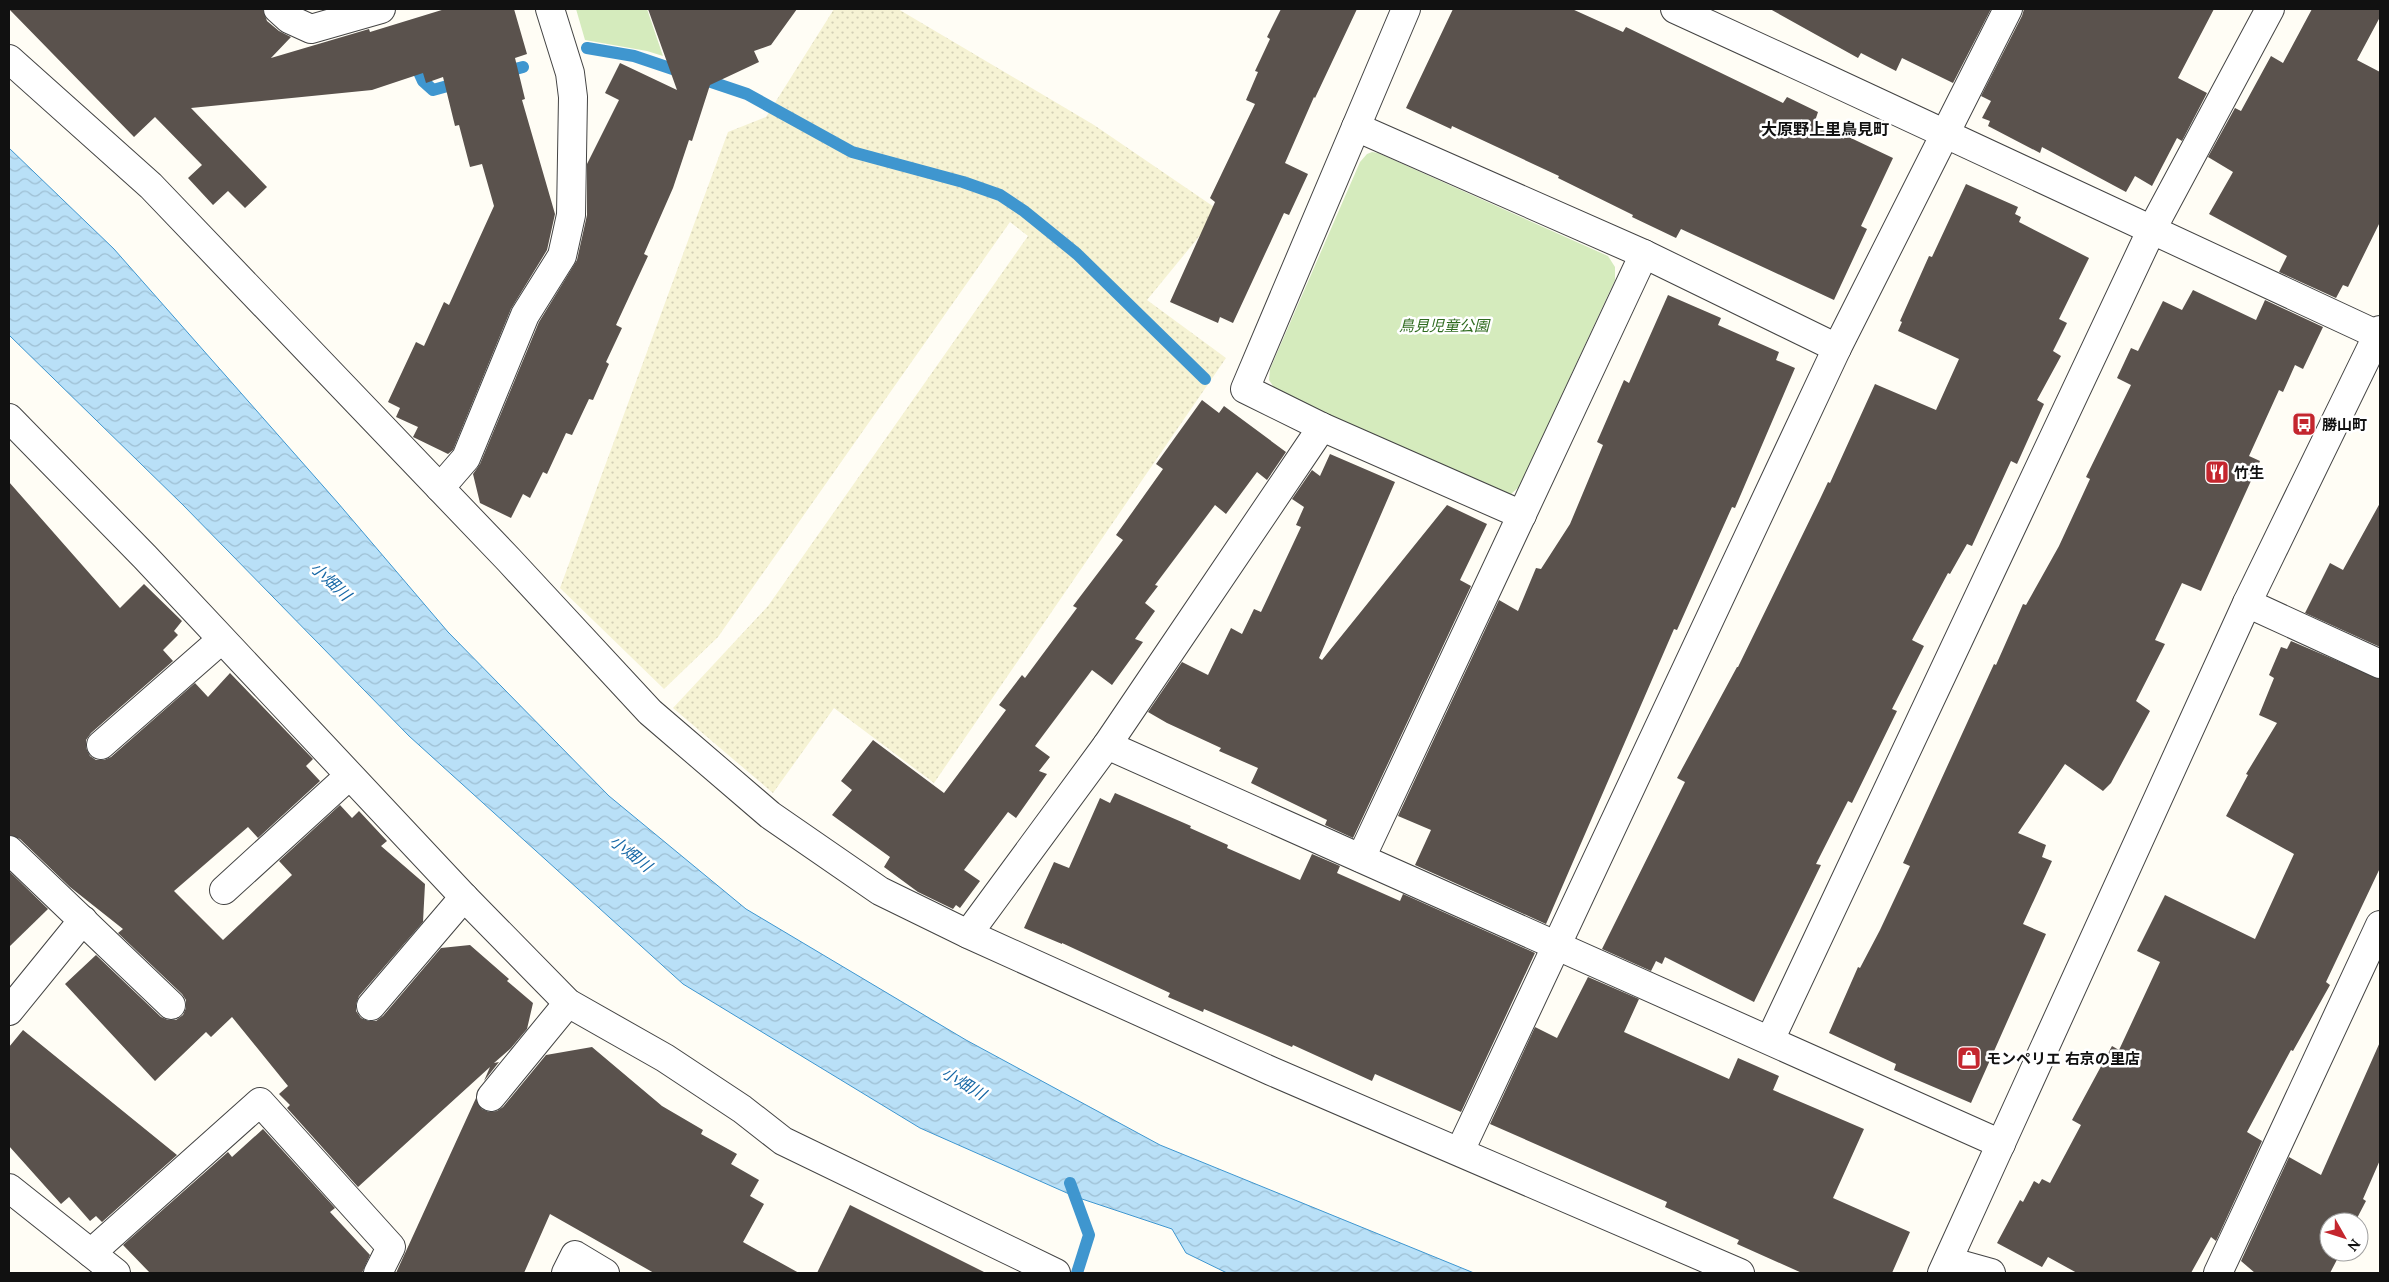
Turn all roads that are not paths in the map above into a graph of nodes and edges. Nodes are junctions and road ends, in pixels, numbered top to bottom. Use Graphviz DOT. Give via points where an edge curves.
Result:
graph roads {
  1 [pos="278,9"];
  2 [pos="381,9"];
  3 [pos="550,9"];
  4 [pos="1406,9"];
  5 [pos="1675,9"];
  6 [pos="2008,9"];
  7 [pos="2270,9"];
  8 [pos="9,59"];
  9 [pos="1356,127"];
  10 [pos="1944,132"];
  11 [pos="2151,231"];
  12 [pos="1644,254"];
  13 [pos="2379,333"];
  14 [pos="1837,348"];
  15 [pos="9,418"];
  16 [pos="1322,427"];
  17 [pos="440,488"];
  18 [pos="1522,515"];
  19 [pos="2247,603"];
  20 [pos="221,640"];
  21 [pos="2380,664"];
  22 [pos="101,745"];
  23 [pos="1107,745"];
  24 [pos="349,776"];
  25 [pos="9,850"];
  26 [pos="1361,858"];
  27 [pos="224,890"];
  28 [pos="464,897"];
  29 [pos="83,920"];
  30 [pos="2380,925"];
  31 [pos="968,934"];
  32 [pos="1558,946"];
  33 [pos="568,1002"];
  34 [pos="171,1005"];
  35 [pos="371,1006"];
  36 [pos="9,1011"];
  37 [pos="1770,1040"];
  38 [pos="491,1097"];
  39 [pos="2002,1144"];
  40 [pos="1460,1151"];
  41 [pos="11,1193"];
  42 [pos="91,1254"];
  43 [pos="1945,1267"];
  44 [pos="1050,1271"];
  45 [pos="116,1273"];
  46 [pos="378,1273"];
  47 [pos="566,1273"];
  48 [pos="605,1273"];
  49 [pos="1740,1273"];
  50 [pos="1990,1273"];
  51 [pos="2218,1273"];
  1 -- 2 [label="street" via="289,19 311,29"];
  3 -- 17 [label="street" via="570,73 573,97 571,215 562,256 525,315 466,458"];
  4 -- 9 [label="street"];
  5 -- 10 [label="street"];
  6 -- 10 [label="street"];
  7 -- 11 [label="street"];
  8 -- 17 [label="street" via="152,186"];
  9 -- 12 [label="street"];
  9 -- 16 [label="street" via="1245,389"];
  10 -- 11 [label="street"];
  10 -- 14 [label="street"];
  11 -- 13 [label="street"];
  11 -- 37 [label="street"];
  12 -- 14 [label="street"];
  12 -- 18 [label="street"];
  13 -- 19 [label="street"];
  14 -- 32 [label="street"];
  15 -- 20 [label="street"];
  16 -- 18 [label="street"];
  16 -- 23 [label="street"];
  17 -- 31 [label="street" via="650,712 770,815 880,891"];
  18 -- 26 [label="street"];
  19 -- 21 [label="street"];
  19 -- 39 [label="street"];
  20 -- 22 [label="street"];
  20 -- 24 [label="street"];
  23 -- 26 [label="street"];
  23 -- 31 [label="street"];
  24 -- 27 [label="street"];
  24 -- 28 [label="street"];
  25 -- 29 [label="street"];
  26 -- 32 [label="street"];
  28 -- 33 [label="street"];
  28 -- 35 [label="street"];
  29 -- 34 [label="street"];
  29 -- 36 [label="street"];
  30 -- 51 [label="street"];
  31 -- 40 [label="street" via="1271,1071"];
  32 -- 37 [label="street"];
  32 -- 40 [label="street"];
  33 -- 38 [label="street"];
  33 -- 44 [label="street" via="672,1062 783,1141"];
  37 -- 39 [label="street"];
  39 -- 43 [label="street"];
  40 -- 49 [label="street"];
  41 -- 42 [label="street"];
  42 -- 45 [label="street"];
  42 -- 46 [label="street" via="260,1102 391,1248"];
  43 -- 50 [label="street"];
  47 -- 48 [label="street" via="575,1255"];
}
